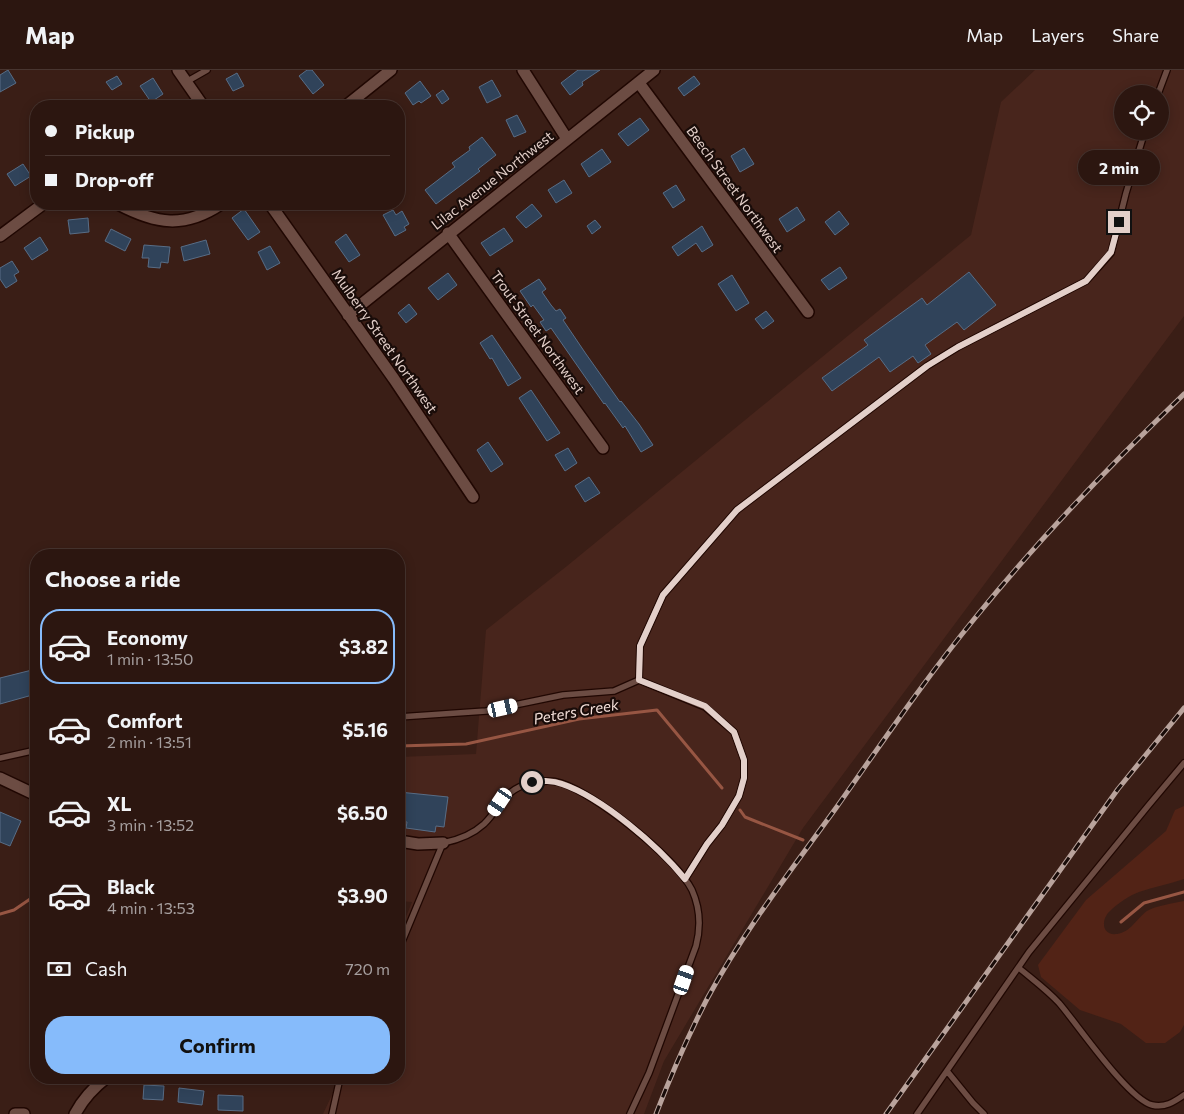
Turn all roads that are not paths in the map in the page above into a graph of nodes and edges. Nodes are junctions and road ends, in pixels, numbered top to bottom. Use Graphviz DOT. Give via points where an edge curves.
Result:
graph roads {
  1 [pos="178,70"];
  2 [pos="207,70"];
  3 [pos="391,70"];
  4 [pos="523,70"];
  5 [pos="654,70"];
  6 [pos="1167,70"];
  7 [pos="186,82"];
  8 [pos="639,83"];
  9 [pos="1161,85"];
  10 [pos="199,100"];
  11 [pos="354,100"];
  12 [pos="567,139"];
  13 [pos="1142,140"];
  14 [pos="35,210"];
  15 [pos="131,210"];
  16 [pos="210,210"];
  17 [pos="274,210"];
  18 [pos="448,233"];
  19 [pos="0,236"];
  20 [pos="808,312"];
  21 [pos="348,314"];
  22 [pos="603,448"];
  23 [pos="473,497"];
  24 [pos="639,680"];
  25 [pos="405,718"];
  26 [pos="30,751"];
  27 [pos="0,758"];
  28 [pos="1184,764"];
  29 [pos="0,778"];
  30 [pos="30,792"];
  31 [pos="405,842"];
  32 [pos="443,843"];
  33 [pos="685,879"];
  34 [pos="405,935"];
  35 [pos="1019,968"];
  36 [pos="947,1071"];
  37 [pos="99,1084"];
  38 [pos="339,1084"];
  39 [pos="1184,1095"];
  40 [pos="15,1114"];
  41 [pos="24,1114"];
  42 [pos="75,1114"];
  43 [pos="332,1114"];
  44 [pos="630,1114"];
  45 [pos="917,1114"];
  46 [pos="984,1114"];
  1 -- 7 [label="street"];
  2 -- 7 [label="lane"];
  3 -- 11 [label="street"];
  4 -- 12 [label="street"];
  5 -- 8 [label="street, Lilac Avenue Northwest"];
  6 -- 9 [label="lane"];
  7 -- 10 [label="street"];
  8 -- 12 [label="street, Lilac Avenue Northwest"];
  8 -- 20 [label="street, Beech Street Northwest"];
  12 -- 18 [label="street, Lilac Avenue Northwest"];
  13 -- 24 [label="lane" via="1111,252 1086,281 927,366 737,510 663,595 640,646"];
  14 -- 19 [label="street"];
  15 -- 16 [label="street" via="149,218 180,221"];
  17 -- 21 [label="street, Mulberry Street Northwest"];
  18 -- 21 [label="street, Lilac Avenue Northwest"];
  18 -- 22 [label="street, Trout Street Northwest"];
  21 -- 23 [label="street, Mulberry Street Northwest"];
  24 -- 25 [label="lane" via="614,691 563,695 486,712"];
  24 -- 33 [label="lane" via="705,706 734,732 744,760 742,787 722,825"];
  26 -- 27 [label="lane"];
  28 -- 35 [label="lane" via="1060,913"];
  29 -- 30 [label="street"];
  31 -- 32 [label="street"];
  32 -- 33 [label="lane" via="470,834 482,825 509,792 518,787 532,782 561,783 604,806 652,844"];
  32 -- 34 [label="lane"];
  33 -- 44 [label="lane" via="697,902 698,938 649,1072"];
  35 -- 36 [label="lane"];
  35 -- 39 [label="lane" via="1057,1002 1108,1066 1142,1100 1166,1105"];
  36 -- 45 [label="lane"];
  36 -- 46 [label="lane"];
  37 -- 42 [label="street"];
  38 -- 43 [label="lane"];
  40 -- 41 [label="street"];
}
